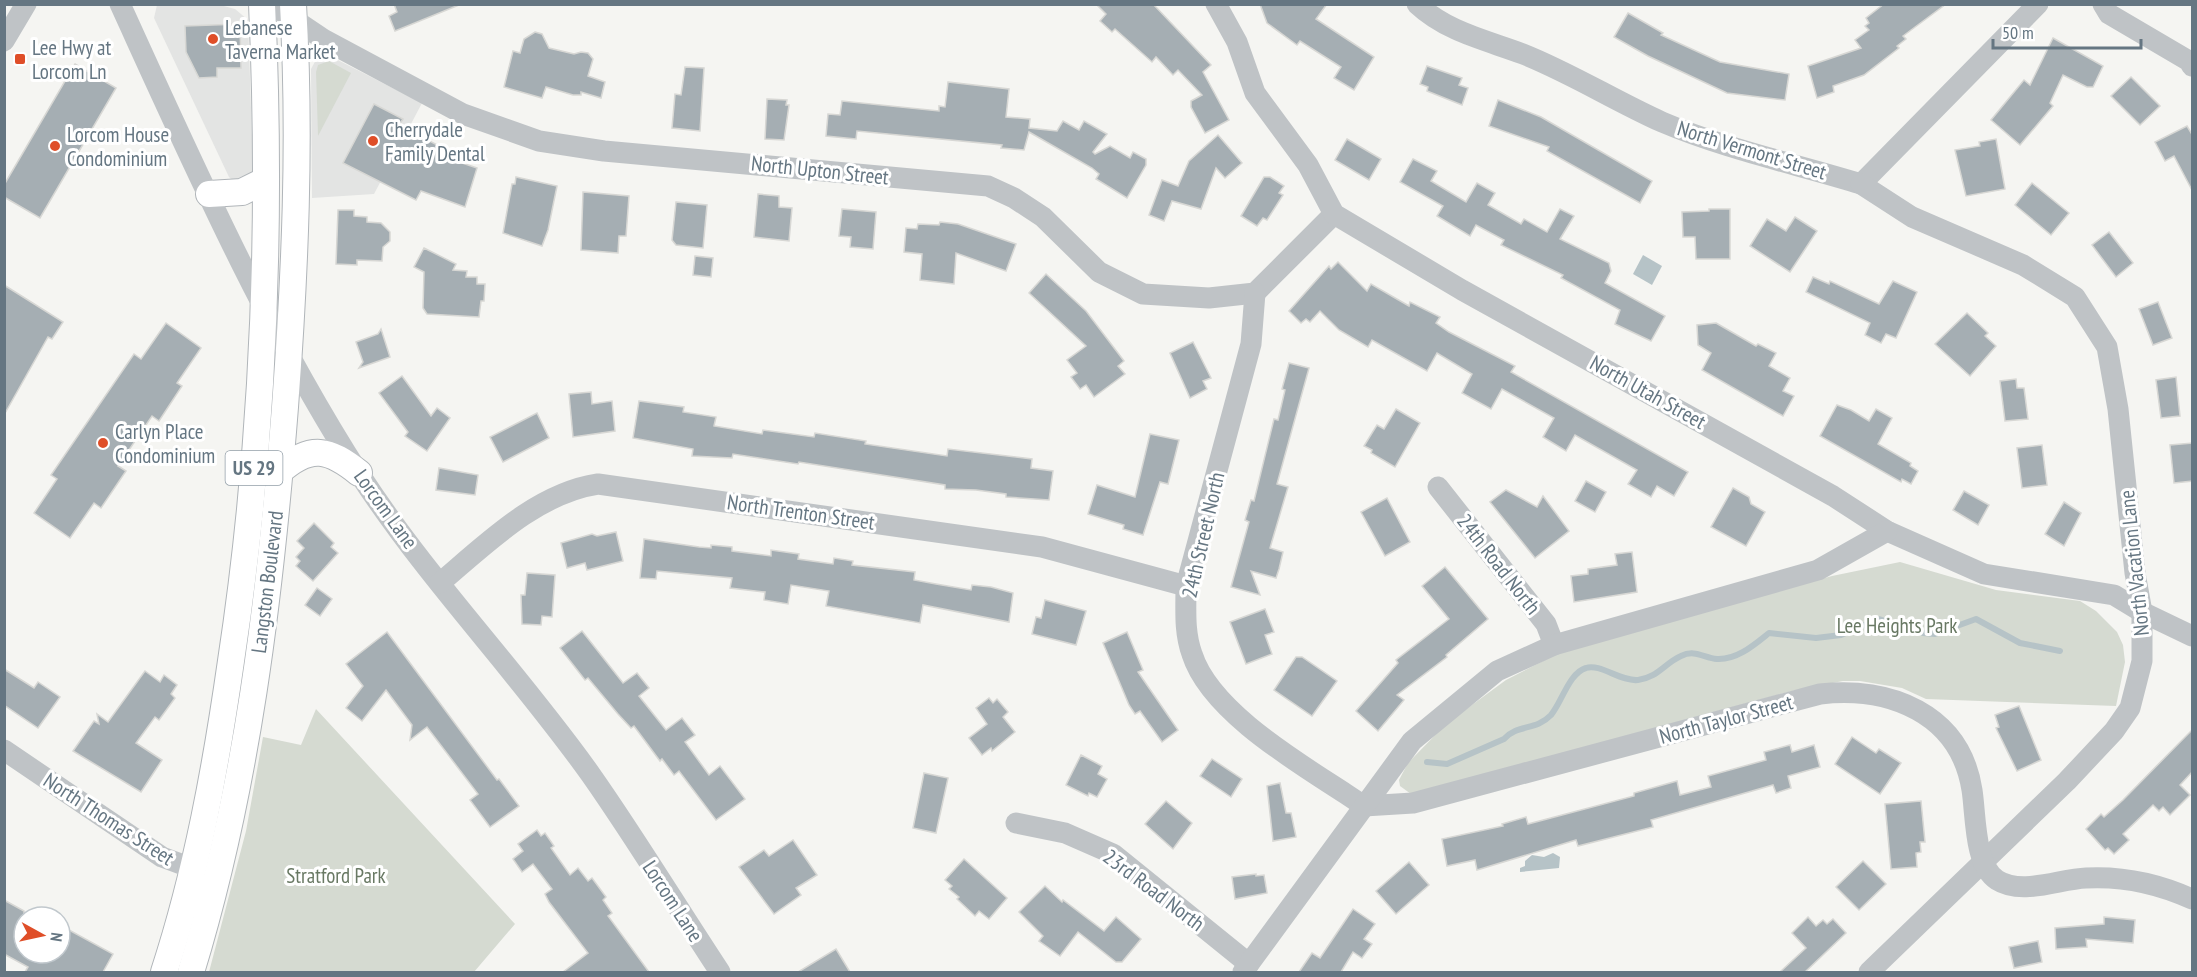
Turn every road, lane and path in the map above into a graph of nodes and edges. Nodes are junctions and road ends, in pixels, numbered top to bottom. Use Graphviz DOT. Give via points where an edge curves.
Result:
graph roads {
  1 [pos="26,4"];
  2 [pos="120,4"];
  3 [pos="262,4"];
  4 [pos="271,4"];
  5 [pos="1216,4"];
  6 [pos="1417,4"];
  7 [pos="2038,4"];
  8 [pos="2103,4"];
  9 [pos="294,12"];
  10 [pos="4,40"];
  11 [pos="2193,66"];
  12 [pos="266,180"];
  13 [pos="1861,184"];
  14 [pos="209,194"];
  15 [pos="1334,214"];
  16 [pos="1255,293"];
  17 [pos="264,306"];
  18 [pos="289,356"];
  19 [pos="280,471"];
  20 [pos="359,473"];
  21 [pos="1438,487"];
  22 [pos="1887,531"];
  23 [pos="440,583"];
  24 [pos="1186,586"];
  25 [pos="2142,612"];
  26 [pos="236,630"];
  27 [pos="262,632"];
  28 [pos="2193,636"];
  29 [pos="1554,645"];
  30 [pos="4,750"];
  31 [pos="1364,806"];
  32 [pos="1016,823"];
  33 [pos="1982,864"];
  34 [pos="193,870"];
  35 [pos="218,877"];
  36 [pos="2193,899"];
  37 [pos="1246,968"];
  38 [pos="164,972"];
  39 [pos="191,972"];
  40 [pos="720,972"];
  41 [pos="1869,972"];
  1 -- 10 [label="street"];
  2 -- 14 [label="street, Lorcom Lane"];
  3 -- 12 [label="main road, Langston Boulevard / US 29"];
  4 -- 9 [label="street, North Upton Street"];
  5 -- 15 [label="street" via="1237,42 1255,93 1308,165"];
  6 -- 13 [label="street, North Vermont Street" via="1427,14 1473,39 1533,58 1662,122"];
  7 -- 13 [label="street"];
  8 -- 11 [label="street" via="2109,14"];
  9 -- 16 [label="street, North Upton Street" via="323,39 463,114 538,141 604,151 988,186 1042,217 1100,272 1143,294 1209,298"];
  9 -- 18 [label="main road, Langston Boulevard / US 29" via="296,208"];
  12 -- 14 [label="main road" via="242,192"];
  12 -- 17 [label="main road, Langston Boulevard / US 29"];
  13 -- 25 [label="street, North Vacation Lane" via="1912,217 2023,265 2075,297 2107,348"];
  14 -- 17 [label="street, Lorcom Lane"];
  15 -- 16 [label="street"];
  15 -- 22 [label="street, North Utah Street" via="1462,290 1833,496"];
  16 -- 24 [label="street, 24th Street North" via="1251,344"];
  17 -- 18 [label="street, Lorcom Lane"];
  17 -- 26 [label="main road, Langston Boulevard / US 29" via="251,499"];
  18 -- 19 [label="main road, Langston Boulevard / US 29"];
  18 -- 20 [label="street, Lorcom Lane"];
  19 -- 20 [label="main road" via="292,460 320,452 344,461"];
  19 -- 27 [label="main road, Langston Boulevard / US 29"];
  20 -- 23 [label="street, Lorcom Lane"];
  21 -- 29 [label="street, 24th Road North" via="1546,624"];
  22 -- 25 [label="street, North Utah Street" via="1984,574 2114,595"];
  22 -- 29 [label="street" via="1818,570"];
  23 -- 24 [label="street, North Trenton Street" via="536,507 564,492 598,484 1042,546"];
  23 -- 40 [label="street, Lorcom Lane" via="590,774"];
  24 -- 31 [label="street, 24th Street North" via="1185,627 1192,655 1219,701"];
  25 -- 28 [label="street, North Utah Street"];
  25 -- 33 [label="street, North Vacation Lane" via="2142,661 2130,708 2067,781"];
  26 -- 27 [label="main road"];
  26 -- 34 [label="main road, Langston Boulevard / US 29"];
  27 -- 35 [label="main road, Langston Boulevard / US 29" via="240,777"];
  29 -- 31 [label="street" via="1497,670 1412,741"];
  30 -- 34 [label="street, North Thomas Street" via="162,857"];
  31 -- 33 [label="street, North Taylor Street" via="1413,803 1462,791 1820,694 1865,692 1911,706 1933,721 1954,745 1964,761 1972,788"];
  31 -- 37 [label="street"];
  32 -- 37 [label="street, 23rd Road North" via="1065,833 1113,854"];
  33 -- 36 [label="street" via="1996,880 2013,886 2085,878 2119,879 2163,886"];
  33 -- 41 [label="street, North Vacation Lane"];
  34 -- 35 [label="street, North Thomas Street"];
  34 -- 38 [label="main road, Langston Boulevard / US 29"];
  35 -- 39 [label="main road, Langston Boulevard / US 29"];
}
